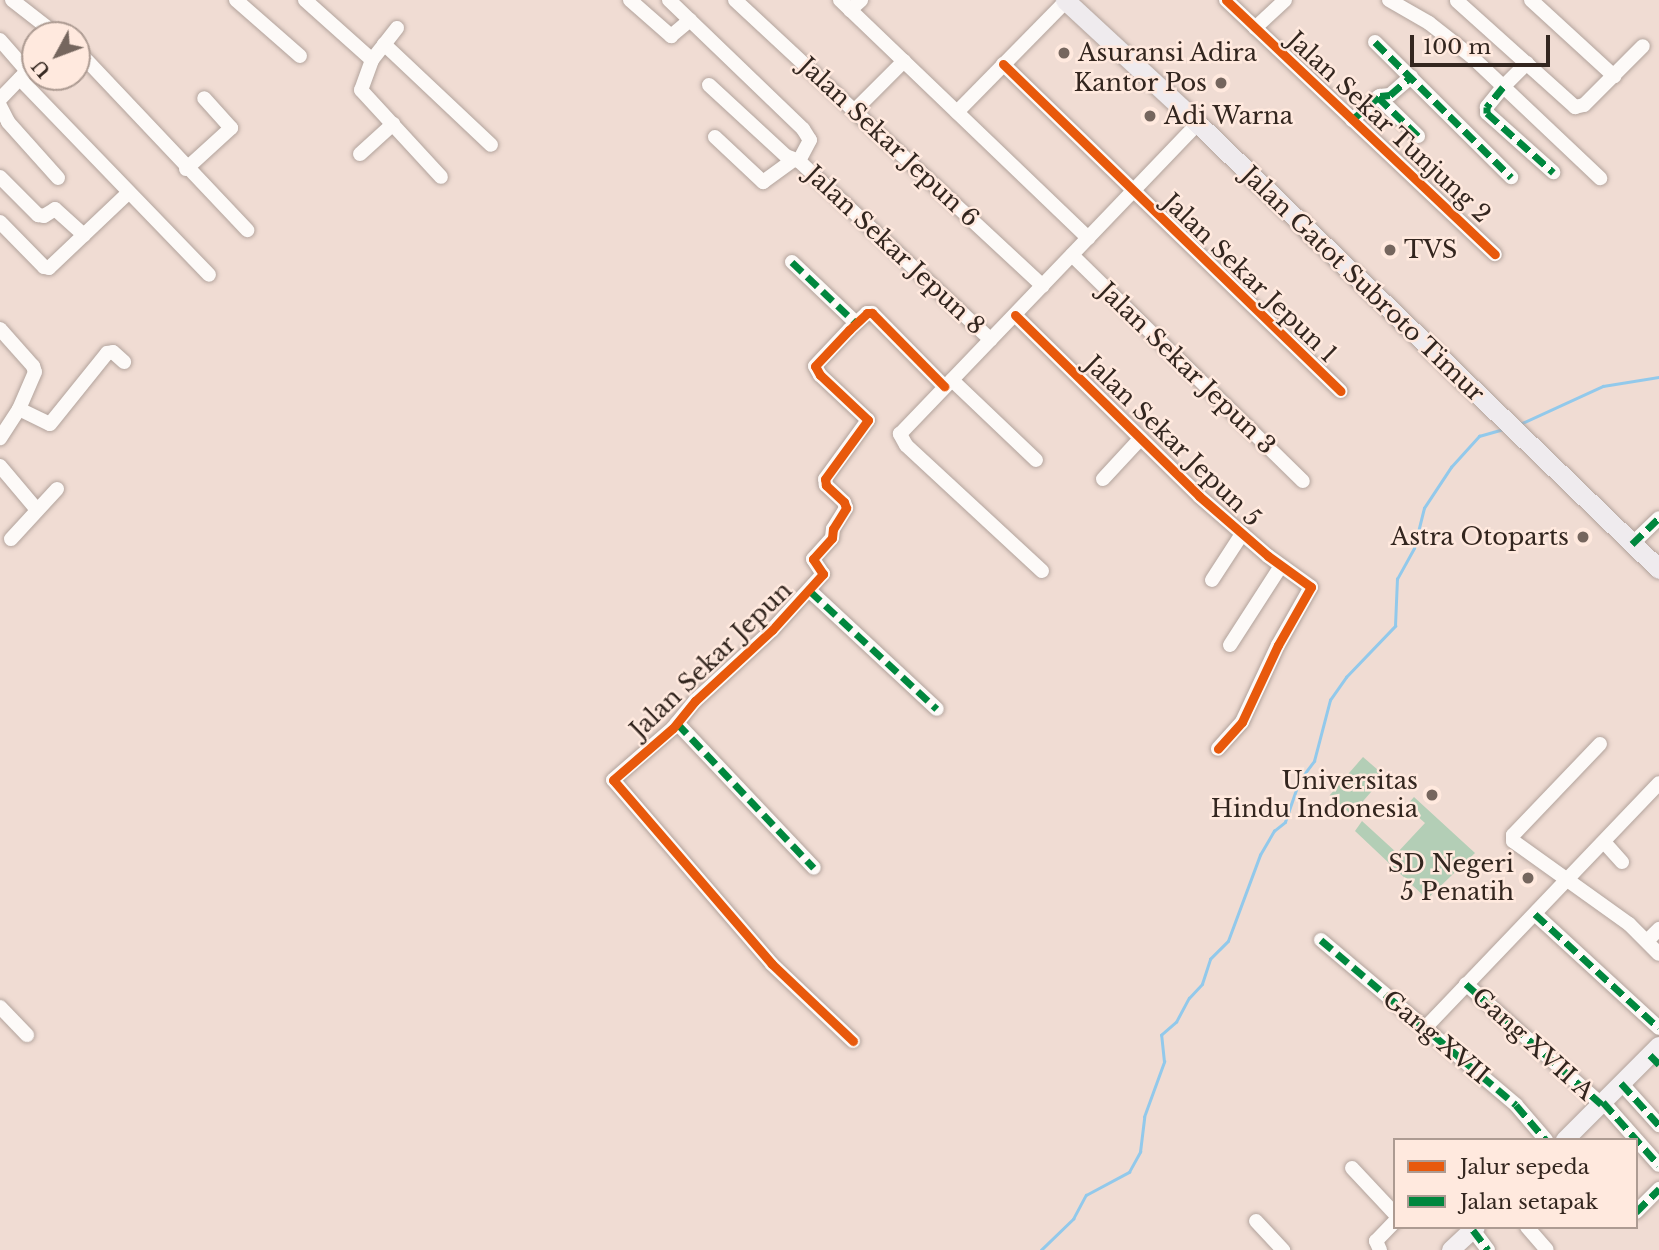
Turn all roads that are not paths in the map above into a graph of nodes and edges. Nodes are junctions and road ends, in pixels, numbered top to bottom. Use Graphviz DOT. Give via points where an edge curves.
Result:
graph roads {
  1 [pos="12,0"];
  2 [pos="236,0"];
  3 [pos="305,0"];
  4 [pos="630,0"];
  5 [pos="669,0"];
  6 [pos="735,0"];
  7 [pos="1226,0"];
  8 [pos="1285,0"];
  9 [pos="1389,0"];
  10 [pos="1531,0"];
  11 [pos="1065,1"];
  12 [pos="1457,1"];
  13 [pos="850,3"];
  14 [pos="690,20"];
  15 [pos="39,21"];
  16 [pos="397,28"];
  17 [pos="1255,28"];
  18 [pos="0,40"];
  19 [pos="1375,42"];
  20 [pos="384,44"];
  21 [pos="1643,46"];
  22 [pos="300,56"];
  23 [pos="372,60"];
  24 [pos="904,61"];
  25 [pos="1527,63"];
  26 [pos="1003,64"];
  27 [pos="91,65"];
  28 [pos="1614,76"];
  29 [pos="1411,77"];
  30 [pos="20,79"];
  31 [pos="709,85"];
  32 [pos="1503,87"];
  33 [pos="1378,97"];
  34 [pos="204,98"];
  35 [pos="0,99"];
  36 [pos="0,106"];
  37 [pos="856,109"];
  38 [pos="957,112"];
  39 [pos="1352,120"];
  40 [pos="1198,123"];
  41 [pos="393,124"];
  42 [pos="1418,136"];
  43 [pos="715,137"];
  44 [pos="491,145"];
  45 [pos="360,154"];
  46 [pos="796,160"];
  47 [pos="187,169"];
  48 [pos="1553,172"];
  49 [pos="0,177"];
  50 [pos="441,177"];
  51 [pos="1511,177"];
  52 [pos="58,178"];
  53 [pos="1600,178"];
  54 [pos="1133,191"];
  55 [pos="128,193"];
  56 [pos="0,222"];
  57 [pos="247,230"];
  58 [pos="84,235"];
  59 [pos="1088,238"];
  60 [pos="1495,254"];
  61 [pos="1072,255"];
  62 [pos="792,262"];
  63 [pos="209,275"];
  64 [pos="1042,286"];
  65 [pos="1015,315"];
  66 [pos="856,323"];
  67 [pos="0,329"];
  68 [pos="991,340"];
  69 [pos="124,362"];
  70 [pos="948,383"];
  71 [pos="1340,391"];
  72 [pos="19,409"];
  73 [pos="0,438"];
  74 [pos="1140,439"];
  75 [pos="1036,460"];
  76 [pos="0,466"];
  77 [pos="1103,479"];
  78 [pos="1303,481"];
  79 [pos="57,489"];
  80 [pos="37,510"];
  81 [pos="1659,518"];
  82 [pos="1242,534"];
  83 [pos="11,539"];
  84 [pos="1632,544"];
  85 [pos="1281,566"];
  86 [pos="1659,569"];
  87 [pos="1042,571"];
  88 [pos="1212,580"];
  89 [pos="810,591"];
  90 [pos="1230,645"];
  91 [pos="937,709"];
  92 [pos="677,723"];
  93 [pos="1600,744"];
  94 [pos="1218,749"];
  95 [pos="1659,783"];
  96 [pos="1604,842"];
  97 [pos="1622,862"];
  98 [pos="814,868"];
  99 [pos="1569,879"];
  100 [pos="1535,914"];
  101 [pos="1659,929"];
  102 [pos="1321,940"];
  103 [pos="1648,940"];
  104 [pos="1659,954"];
  105 [pos="1466,984"];
  106 [pos="0,1007"];
  107 [pos="1426,1027"];
  108 [pos="1659,1028"];
  109 [pos="27,1035"];
  110 [pos="853,1041"];
  111 [pos="1656,1055"];
  112 [pos="1621,1083"];
  113 [pos="1602,1103"];
  114 [pos="1659,1125"];
  115 [pos="1544,1138"];
  116 [pos="1567,1138"];
  117 [pos="1634,1138"];
  118 [pos="1638,1142"];
  119 [pos="1659,1165"];
  120 [pos="1352,1168"];
  121 [pos="1659,1189"];
  122 [pos="1638,1210"];
  123 [pos="1393,1211"];
  124 [pos="1256,1221"];
  125 [pos="1393,1223"];
  126 [pos="1475,1229"];
  127 [pos="1529,1229"];
  128 [pos="1283,1250"];
  129 [pos="1380,1250"];
  130 [pos="1451,1250"];
  131 [pos="1489,1250"];
  132 [pos="1547,1250"];
  1 -- 15 [label="street"];
  2 -- 22 [label="street"];
  3 -- 23 [label="street"];
  4 -- 14 [label="street" via="671,36"];
  5 -- 14 [label="street"];
  6 -- 37 [label="street, Jalan Sekar Jepun 6"];
  7 -- 17 [label="street, Jalan Sekar Tunjung 2"];
  8 -- 17 [label="street"];
  9 -- 32 [label="street" via="1438,30"];
  10 -- 28 [label="street"];
  11 -- 26 [label="street"];
  11 -- 40 [label="highway, Jalan Gatot Subroto Timur"];
  12 -- 25 [label="street"];
  13 -- 24 [label="street"];
  14 -- 46 [label="street" via="803,129 810,141"];
  16 -- 20 [label="street"];
  17 -- 39 [label="street, Jalan Sekar Tunjung 2"];
  18 -- 30 [label="street" via="25,64 27,71"];
  19 -- 29 [label="street"];
  20 -- 23 [label="street"];
  20 -- 44 [label="street"];
  21 -- 28 [label="street"];
  23 -- 41 [label="street" via="361,90"];
  24 -- 37 [label="street"];
  24 -- 38 [label="street"];
  25 -- 28 [label="street" via="1580,108"];
  25 -- 32 [label="street"];
  26 -- 38 [label="street"];
  26 -- 54 [label="street, Jalan Sekar Jepun 1"];
  27 -- 47 [label="street"];
  29 -- 33 [label="street" via="1390,95"];
  29 -- 51 [label="street"];
  30 -- 35 [label="street"];
  30 -- 55 [label="street"];
  31 -- 46 [label="street, Jalan Sekar Jepun 8"];
  32 -- 48 [label="street" via="1487,113"];
  32 -- 53 [label="street"];
  33 -- 39 [label="street"];
  33 -- 42 [label="street"];
  34 -- 47 [label="street" via="231,128"];
  36 -- 52 [label="street" via="8,122"];
  37 -- 64 [label="street, Jalan Sekar Jepun 6"];
  38 -- 59 [label="street"];
  39 -- 60 [label="street, Jalan Sekar Tunjung 2"];
  40 -- 54 [label="street"];
  40 -- 84 [label="highway, Jalan Gatot Subroto Timur"];
  41 -- 45 [label="street"];
  41 -- 50 [label="street"];
  43 -- 46 [label="street" via="763,182"];
  46 -- 68 [label="street, Jalan Sekar Jepun 8"];
  47 -- 57 [label="street"];
  49 -- 58 [label="street" via="38,215 55,209"];
  54 -- 59 [label="street"];
  54 -- 71 [label="street, Jalan Sekar Jepun 1"];
  55 -- 58 [label="street"];
  55 -- 63 [label="street"];
  56 -- 58 [label="street" via="49,268"];
  59 -- 61 [label="street"];
  61 -- 64 [label="street"];
  61 -- 78 [label="street, Jalan Sekar Jepun 3"];
  62 -- 66 [label="street"];
  64 -- 65 [label="street"];
  65 -- 68 [label="street"];
  65 -- 74 [label="street, Jalan Sekar Jepun 5"];
  66 -- 70 [label="street" via="867,313 874,314"];
  66 -- 89 [label="street, Jalan Sekar Jepun" via="815,366 868,420 825,479 846,511 832,538 813,559 823,574"];
  67 -- 72 [label="street" via="35,369"];
  68 -- 70 [label="street"];
  69 -- 72 [label="street" via="113,352 107,354 50,424"];
  70 -- 75 [label="street"];
  70 -- 87 [label="street" via="904,428 900,439"];
  72 -- 73 [label="street"];
  74 -- 77 [label="street"];
  74 -- 82 [label="street, Jalan Sekar Jepun 5"];
  76 -- 80 [label="street"];
  79 -- 80 [label="street"];
  80 -- 83 [label="street"];
  81 -- 84 [label="street"];
  82 -- 85 [label="street, Jalan Sekar Jepun 5"];
  82 -- 88 [label="street"];
  84 -- 86 [label="highway, Jalan Gatot Subroto Timur"];
  85 -- 90 [label="street"];
  85 -- 94 [label="street, Jalan Sekar Jepun 5" via="1311,587 1242,722"];
  89 -- 91 [label="street"];
  89 -- 92 [label="street, Jalan Sekar Jepun"];
  92 -- 98 [label="street"];
  92 -- 110 [label="street, Jalan Sekar Jepun" via="613,780 772,964"];
  93 -- 99 [label="street" via="1513,835 1516,844"];
  95 -- 96 [label="street"];
  96 -- 97 [label="street"];
  96 -- 99 [label="street"];
  99 -- 100 [label="street"];
  99 -- 103 [label="street"];
  100 -- 105 [label="street"];
  100 -- 108 [label="street"];
  101 -- 103 [label="street"];
  102 -- 107 [label="street, Gang XVII"];
  103 -- 104 [label="street"];
  105 -- 107 [label="street"];
  105 -- 113 [label="street, Gang XVII A"];
  106 -- 109 [label="street"];
  107 -- 115 [label="street, Gang XVII" via="1516,1105"];
  111 -- 112 [label="main road"];
  112 -- 113 [label="main road"];
  112 -- 114 [label="street"];
  113 -- 116 [label="main road"];
  113 -- 117 [label="street, Gang XVII A"];
  118 -- 119 [label="street, Gang XVII A"];
  120 -- 123 [label="street"];
  121 -- 122 [label="street"];
  124 -- 128 [label="street"];
  125 -- 129 [label="street" via="1376,1241"];
  126 -- 130 [label="main road"];
  126 -- 131 [label="street"];
  127 -- 132 [label="street"];
}
